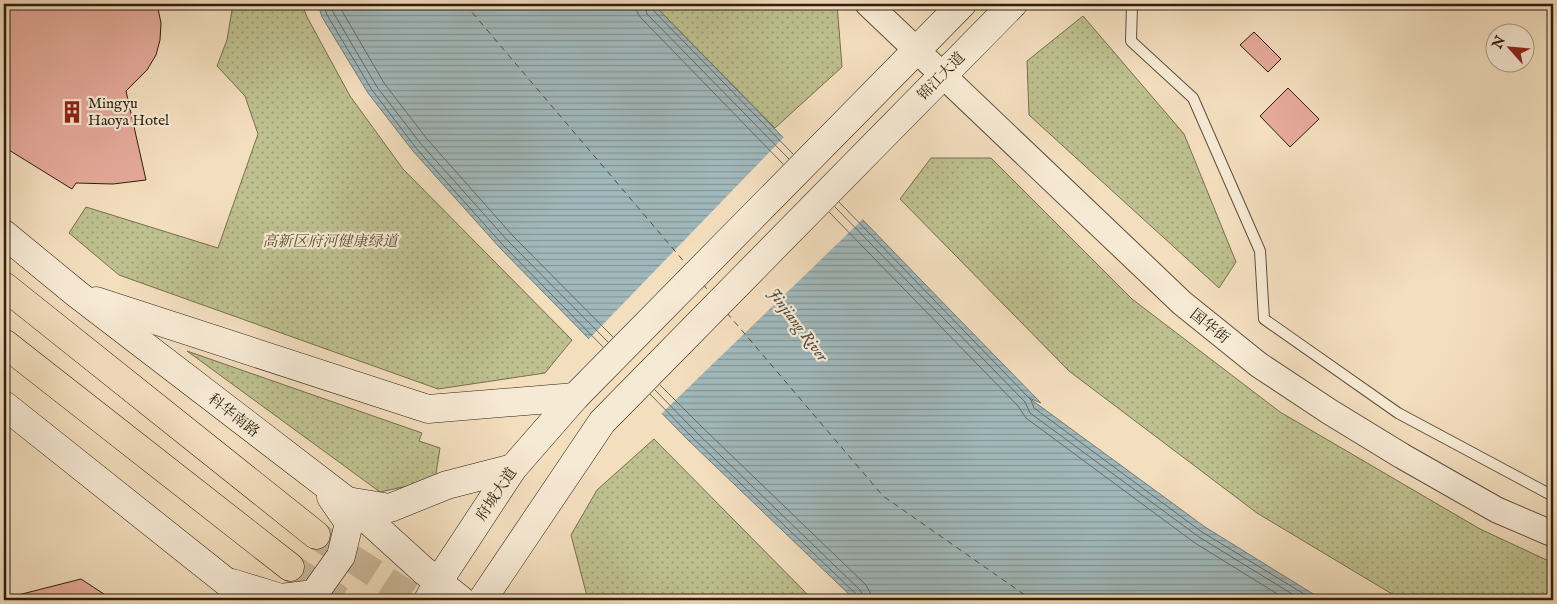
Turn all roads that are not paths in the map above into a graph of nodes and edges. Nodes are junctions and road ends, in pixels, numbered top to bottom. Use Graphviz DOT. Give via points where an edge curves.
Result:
graph roads {
  1 [pos="868,4"];
  2 [pos="962,4"];
  3 [pos="1013,4"];
  4 [pos="1132,4"];
  5 [pos="916,50"];
  6 [pos="942,75"];
  7 [pos="4,234"];
  8 [pos="4,286"];
  9 [pos="77,294"];
  10 [pos="4,343"];
  11 [pos="575,397"];
  12 [pos="4,405"];
  13 [pos="513,468"];
  14 [pos="321,482"];
  15 [pos="1553,496"];
  16 [pos="347,501"];
  17 [pos="1553,534"];
  18 [pos="316,535"];
  19 [pos="290,567"];
  20 [pos="223,580"];
  21 [pos="433,591"];
  22 [pos="249,600"];
  23 [pos="462,600"];
  24 [pos="482,600"];
  1 -- 5 [label="street, 国华街"];
  2 -- 5 [label="main road"];
  3 -- 6 [label="main road, 锦江大道"];
  4 -- 15 [label="lane" via="1131,41 1192,98 1260,252 1264,319 1398,413"];
  5 -- 6 [label="street, 国华街"];
  5 -- 11 [label="main road, 府城大道"];
  6 -- 17 [label="street, 国华街" via="1182,303 1259,365 1402,456 1497,510"];
  6 -- 24 [label="main road, 锦江大道" via="602,422"];
  7 -- 9 [label="main road, 科华南路"];
  8 -- 18 [label="highway"];
  9 -- 11 [label="main road" via="428,409"];
  9 -- 14 [label="main road, 科华南路"];
  10 -- 19 [label="highway"];
  11 -- 13 [label="main road, 府城大道"];
  12 -- 20 [label="main road"];
  13 -- 16 [label="main road" via="447,485 390,508"];
  13 -- 21 [label="main road, 府城大道"];
  14 -- 16 [label="main road, 科华南路"];
  14 -- 20 [label="main road" via="349,523 341,556 314,594 281,598"];
  16 -- 21 [label="main road, 科华南路"];
  20 -- 22 [label="main road"];
  21 -- 23 [label="main road, 科华南路"];
}
